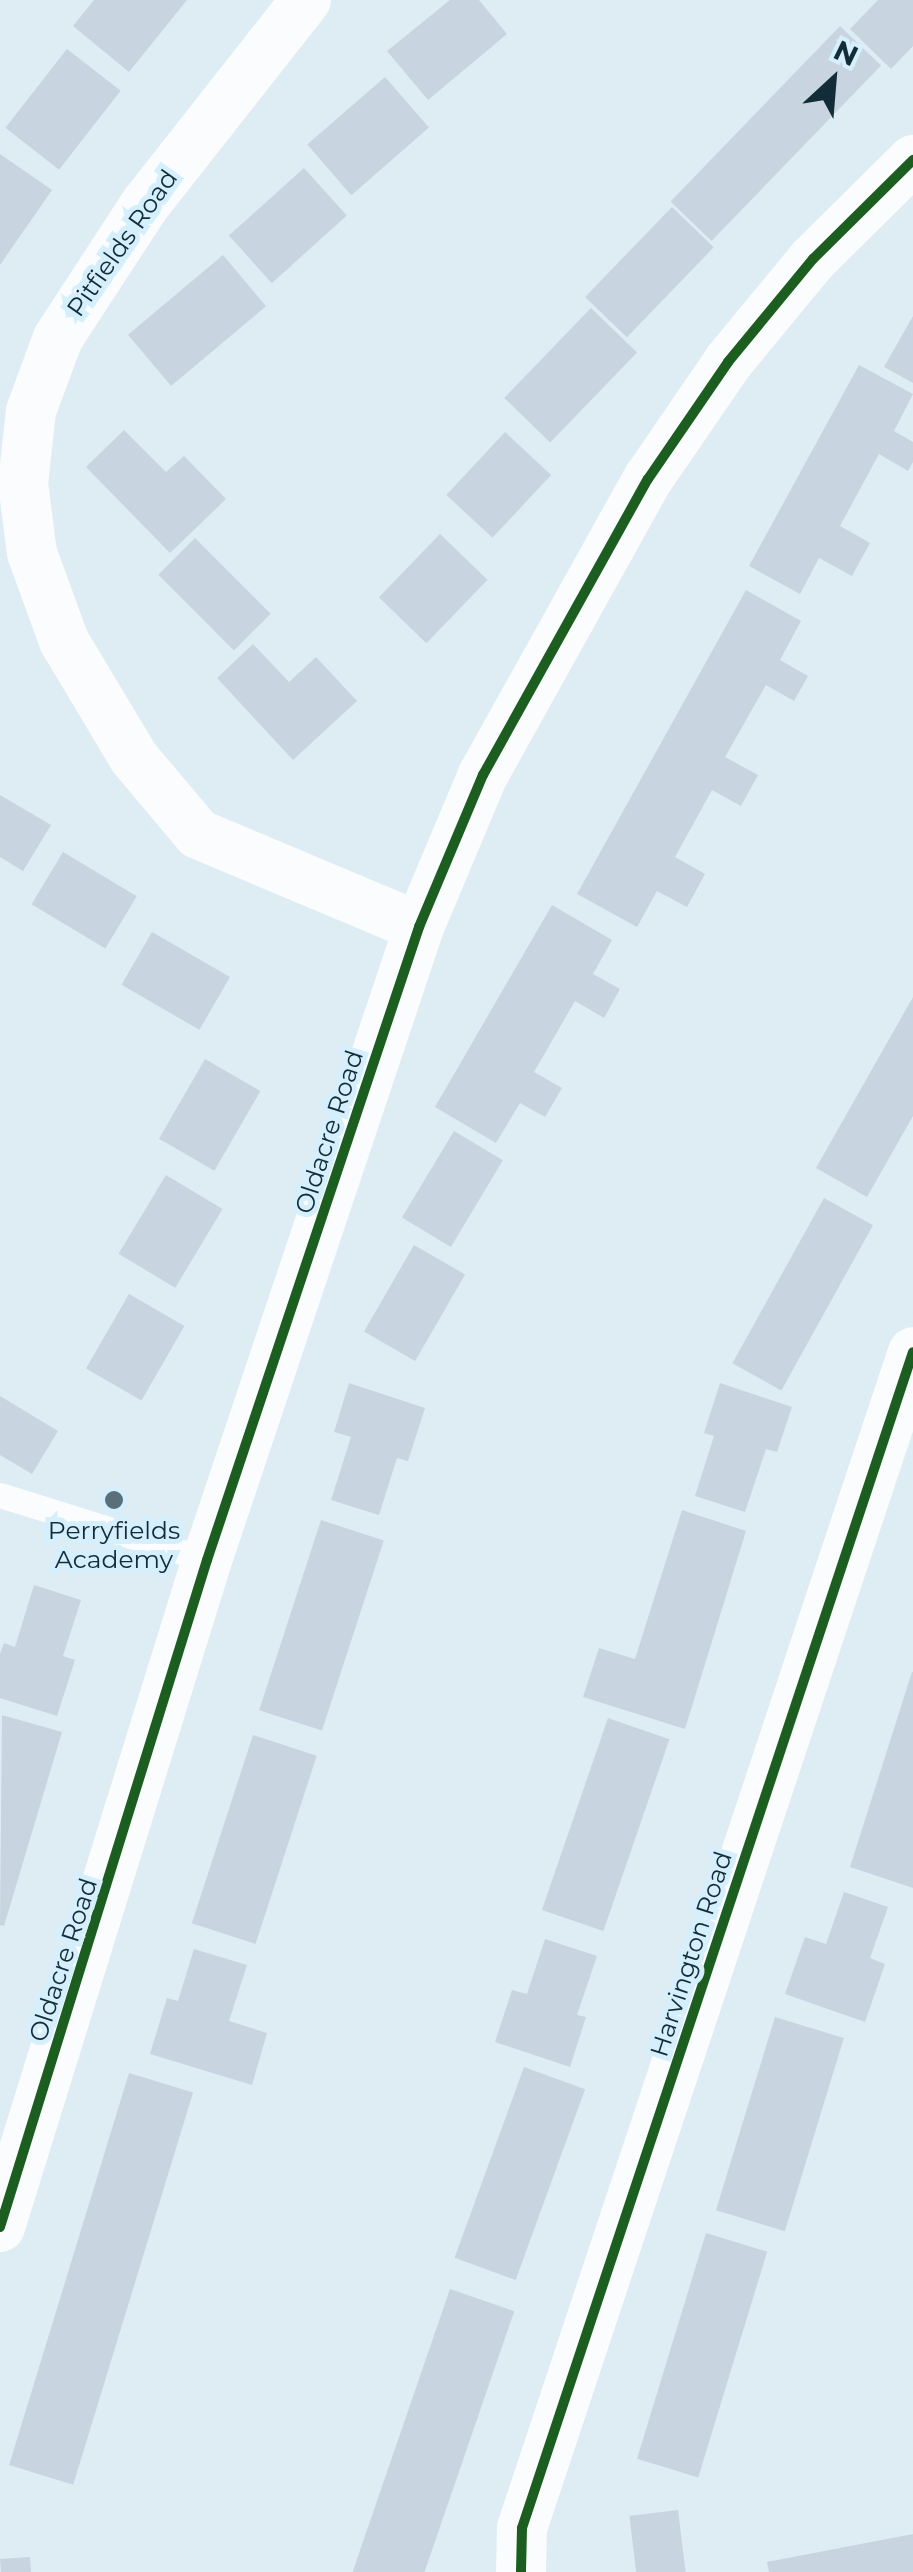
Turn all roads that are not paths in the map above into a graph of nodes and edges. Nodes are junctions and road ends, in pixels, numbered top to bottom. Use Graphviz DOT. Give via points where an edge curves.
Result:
graph roads {
  1 [pos="306,0"];
  2 [pos="913,160"];
  3 [pos="418,927"];
  4 [pos="913,1352"];
  5 [pos="0,1495"];
  6 [pos="208,1560"];
  7 [pos="0,2226"];
  8 [pos="520,2572"];
  1 -- 3 [label="street, Pitfields Road" via="146,203 58,338 31,412 23,483 32,553 64,640 134,758 198,834"];
  2 -- 3 [label="street, Oldacre Road" via="813,259 728,362 648,479 483,775"];
  3 -- 6 [label="street, Oldacre Road"];
  4 -- 8 [label="street, Harvington Road" via="522,2528"];
  5 -- 6 [label="lane"];
  6 -- 7 [label="street, Oldacre Road"];
}
